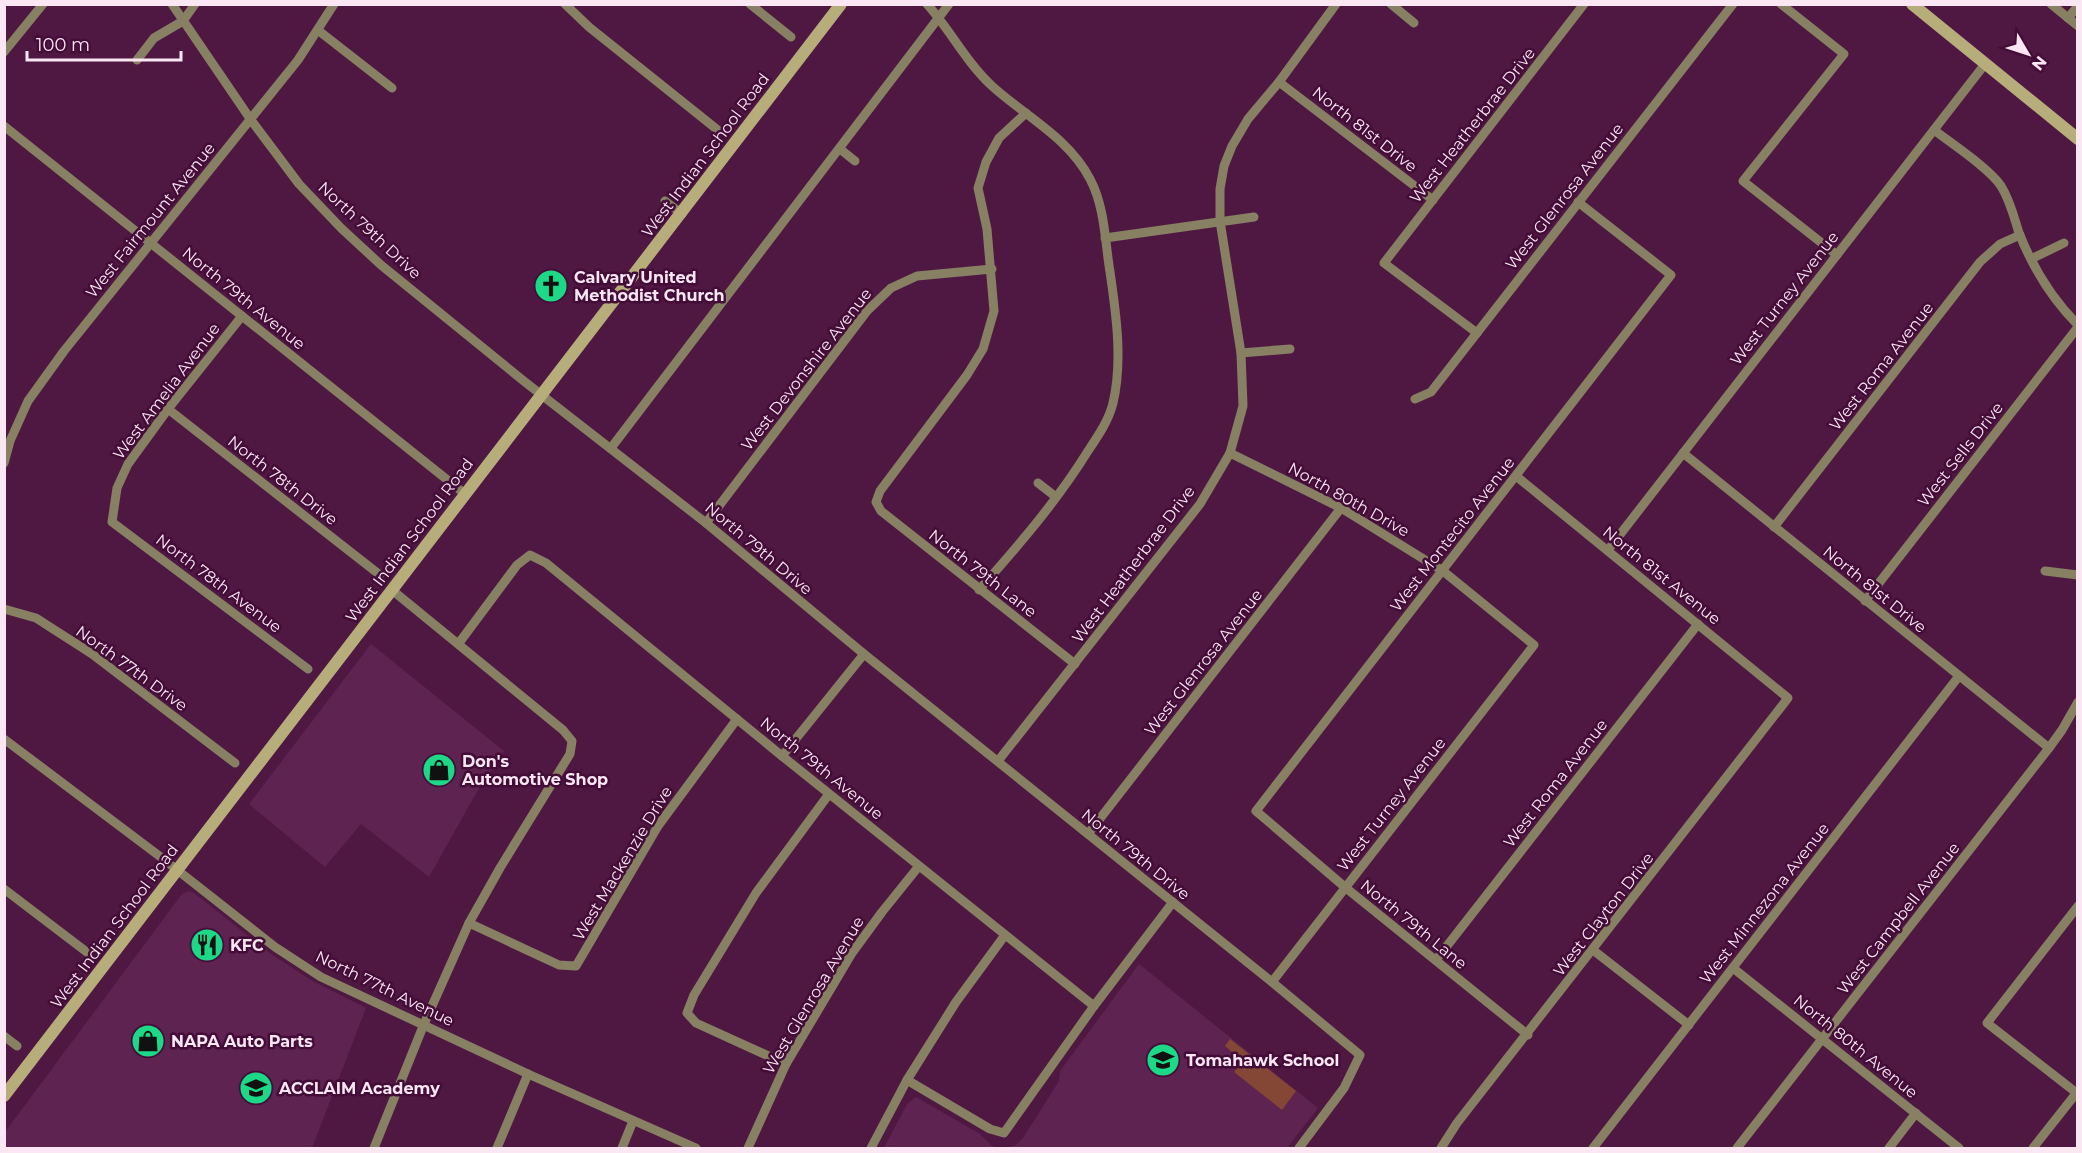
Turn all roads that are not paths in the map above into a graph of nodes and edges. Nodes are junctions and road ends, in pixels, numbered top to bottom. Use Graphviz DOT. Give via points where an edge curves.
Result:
graph roads {
  1 [pos="43,4"];
  2 [pos="172,4"];
  3 [pos="195,4"];
  4 [pos="334,4"];
  5 [pos="565,4"];
  6 [pos="750,4"];
  7 [pos="841,4"];
  8 [pos="927,4"];
  9 [pos="949,4"];
  10 [pos="1336,4"];
  11 [pos="1391,4"];
  12 [pos="1584,4"];
  13 [pos="1733,4"];
  14 [pos="1781,4"];
  15 [pos="1912,4"];
  16 [pos="2051,4"];
  17 [pos="2078,6"];
  18 [pos="939,17"];
  19 [pos="2068,18"];
  20 [pos="183,21"];
  21 [pos="1414,23"];
  22 [pos="2078,26"];
  23 [pos="319,31"];
  24 [pos="791,37"];
  25 [pos="4,52"];
  26 [pos="137,60"];
  27 [pos="1985,64"];
  28 [pos="1279,82"];
  29 [pos="392,87"];
  30 [pos="1026,113"];
  31 [pos="251,120"];
  32 [pos="4,126"];
  33 [pos="1934,130"];
  34 [pos="719,131"];
  35 [pos="2078,139"];
  36 [pos="840,149"];
  37 [pos="855,161"];
  38 [pos="1433,200"];
  39 [pos="665,201"];
  40 [pos="1578,202"];
  41 [pos="681,214"];
  42 [pos="1254,217"];
  43 [pos="1220,221"];
  44 [pos="2020,235"];
  45 [pos="1105,238"];
  46 [pos="151,242"];
  47 [pos="2064,243"];
  48 [pos="1837,255"];
  49 [pos="2031,259"];
  50 [pos="992,269"];
  51 [pos="242,316"];
  52 [pos="2078,326"];
  53 [pos="1477,333"];
  54 [pos="1290,349"];
  55 [pos="1241,353"];
  56 [pos="541,395"];
  57 [pos="1415,399"];
  58 [pos="168,409"];
  59 [pos="611,448"];
  60 [pos="1230,453"];
  61 [pos="1683,453"];
  62 [pos="4,463"];
  63 [pos="1516,476"];
  64 [pos="1038,483"];
  65 [pos="465,494"];
  66 [pos="1056,497"];
  67 [pos="1341,508"];
  68 [pos="112,522"];
  69 [pos="706,523"];
  70 [pos="1774,527"];
  71 [pos="1608,550"];
  72 [pos="1443,571"];
  73 [pos="2045,571"];
  74 [pos="380,575"];
  75 [pos="2078,575"];
  76 [pos="392,590"];
  77 [pos="979,590"];
  78 [pos="1866,601"];
  79 [pos="4,609"];
  80 [pos="1698,624"];
  81 [pos="459,644"];
  82 [pos="1534,645"];
  83 [pos="864,654"];
  84 [pos="1075,664"];
  85 [pos="308,669"];
  86 [pos="1959,676"];
  87 [pos="1788,698"];
  88 [pos="2078,702"];
  89 [pos="736,719"];
  90 [pos="4,739"];
  91 [pos="2049,748"];
  92 [pos="782,756"];
  93 [pos="998,761"];
  94 [pos="235,763"];
  95 [pos="829,794"];
  96 [pos="1256,811"];
  97 [pos="1088,834"];
  98 [pos="919,866"];
  99 [pos="177,870"];
  100 [pos="1346,888"];
  101 [pos="4,889"];
  102 [pos="1173,902"];
  103 [pos="2078,906"];
  104 [pos="469,923"];
  105 [pos="1005,935"];
  106 [pos="1593,950"];
  107 [pos="88,953"];
  108 [pos="1436,960"];
  109 [pos="1733,968"];
  110 [pos="1272,982"];
  111 [pos="1094,1006"];
  112 [pos="424,1024"];
  113 [pos="1689,1025"];
  114 [pos="1528,1035"];
  115 [pos="4,1036"];
  116 [pos="1823,1039"];
  117 [pos="17,1046"];
  118 [pos="786,1064"];
  119 [pos="528,1074"];
  120 [pos="907,1080"];
  121 [pos="2077,1093"];
  122 [pos="4,1096"];
  123 [pos="1916,1113"];
  124 [pos="633,1121"];
  125 [pos="374,1149"];
  126 [pos="497,1149"];
  127 [pos="622,1149"];
  128 [pos="696,1149"];
  129 [pos="748,1149"];
  130 [pos="871,1149"];
  131 [pos="1299,1149"];
  132 [pos="1441,1149"];
  133 [pos="1593,1149"];
  134 [pos="1737,1149"];
  135 [pos="1889,1149"];
  136 [pos="1959,1149"];
  137 [pos="2033,1149"];
  1 -- 25 [label="street"];
  2 -- 20 [label="street, North 79th Drive"];
  3 -- 20 [label="street"];
  4 -- 23 [label="street, West Fairmount Avenue"];
  5 -- 34 [label="street"];
  6 -- 24 [label="street"];
  7 -- 41 [label="main road, West Indian School Road"];
  8 -- 18 [label="street"];
  9 -- 18 [label="street"];
  10 -- 28 [label="street, West Heatherbrae Drive"];
  11 -- 21 [label="street"];
  12 -- 38 [label="street, West Heatherbrae Drive"];
  13 -- 40 [label="street, West Glenrosa Avenue"];
  14 -- 48 [label="street" via="1844,54 1743,181"];
  15 -- 27 [label="main road"];
  16 -- 19 [label="street"];
  17 -- 19 [label="street"];
  18 -- 30 [label="street" via="971,64"];
  18 -- 36 [label="street"];
  19 -- 22 [label="street"];
  20 -- 26 [label="street" via="154,38"];
  20 -- 31 [label="street, North 79th Drive"];
  23 -- 29 [label="street"];
  23 -- 31 [label="street, West Fairmount Avenue"];
  27 -- 33 [label="street, West Turney Avenue"];
  27 -- 35 [label="main road"];
  28 -- 38 [label="street, North 81st Drive"];
  28 -- 43 [label="street, West Heatherbrae Drive" via="1248,119 1232,146 1220,189"];
  30 -- 45 [label="street" via="1071,152 1091,179"];
  30 -- 50 [label="street" via="999,138 978,188"];
  31 -- 46 [label="street, West Fairmount Avenue"];
  31 -- 56 [label="street, North 79th Drive" via="299,184 341,228"];
  32 -- 46 [label="street, North 79th Avenue"];
  33 -- 44 [label="street" via="2000,184"];
  33 -- 48 [label="street, West Turney Avenue"];
  36 -- 37 [label="street"];
  36 -- 59 [label="street"];
  38 -- 53 [label="street, West Heatherbrae Drive" via="1384,263"];
  39 -- 41 [label="street"];
  40 -- 53 [label="street, West Glenrosa Avenue"];
  40 -- 63 [label="street, West Montecito Avenue" via="1671,275"];
  41 -- 56 [label="main road, West Indian School Road"];
  42 -- 43 [label="street"];
  43 -- 45 [label="street"];
  43 -- 55 [label="street, West Heatherbrae Drive"];
  44 -- 49 [label="street"];
  44 -- 70 [label="street, West Roma Avenue" via="2000,244 1980,262"];
  45 -- 66 [label="street" via="1117,321 1113,403 1100,432"];
  46 -- 51 [label="street, North 79th Avenue"];
  46 -- 62 [label="street, West Fairmount Avenue" via="28,401"];
  47 -- 49 [label="street"];
  48 -- 61 [label="street, West Turney Avenue"];
  49 -- 52 [label="street" via="2048,291"];
  50 -- 69 [label="street, West Devonshire Avenue" via="916,276 891,288 867,311"];
  50 -- 77 [label="street, North 79th Lane" via="994,311 983,349 880,491 876,502 881,511"];
  51 -- 58 [label="street, West Amelia Avenue"];
  51 -- 65 [label="street, North 79th Avenue"];
  52 -- 78 [label="street, West Sells Drive"];
  53 -- 57 [label="street, West Glenrosa Avenue" via="1431,392"];
  54 -- 55 [label="street"];
  55 -- 60 [label="street, West Heatherbrae Drive" via="1244,406"];
  56 -- 59 [label="street, North 79th Drive"];
  56 -- 65 [label="main road, West Indian School Road"];
  58 -- 68 [label="street, West Amelia Avenue" via="128,464 117,488"];
  58 -- 74 [label="street, North 78th Drive"];
  59 -- 69 [label="street, North 79th Drive"];
  60 -- 67 [label="street, North 80th Drive"];
  60 -- 84 [label="street, West Heatherbrae Drive" via="1200,504"];
  61 -- 70 [label="street, North 81st Drive"];
  61 -- 71 [label="street, West Turney Avenue"];
  63 -- 71 [label="street, North 81st Avenue"];
  63 -- 72 [label="street, West Montecito Avenue"];
  64 -- 66 [label="street"];
  65 -- 76 [label="main road, West Indian School Road"];
  66 -- 77 [label="street"];
  67 -- 72 [label="street, North 80th Drive"];
  67 -- 97 [label="street, West Glenrosa Avenue"];
  68 -- 85 [label="street, North 78th Avenue"];
  69 -- 83 [label="street, North 79th Drive"];
  70 -- 78 [label="street, North 81st Drive"];
  71 -- 80 [label="street, North 81st Avenue"];
  72 -- 82 [label="street, North 80th Drive"];
  72 -- 96 [label="street, West Montecito Avenue"];
  73 -- 75 [label="street"];
  76 -- 81 [label="street"];
  76 -- 99 [label="main road, West Indian School Road"];
  77 -- 84 [label="street, North 79th Lane"];
  78 -- 86 [label="street, North 81st Drive"];
  79 -- 94 [label="street, North 77th Drive" via="36,618 92,654"];
  80 -- 87 [label="street, North 81st Avenue"];
  80 -- 108 [label="street, West Roma Avenue"];
  81 -- 89 [label="street, North 79th Avenue" via="517,565 530,555 546,563"];
  81 -- 104 [label="street" via="564,729 572,741 570,754"];
  82 -- 100 [label="street, West Turney Avenue"];
  83 -- 92 [label="street"];
  83 -- 93 [label="street, North 79th Drive"];
  84 -- 93 [label="street, West Heatherbrae Drive"];
  86 -- 91 [label="street, North 81st Drive"];
  86 -- 109 [label="street, West Minnezona Avenue"];
  87 -- 106 [label="street, West Clayton Drive"];
  88 -- 91 [label="street, West Campbell Avenue"];
  89 -- 92 [label="street, North 79th Avenue"];
  89 -- 104 [label="street, West Mackenzie Drive" via="658,826 576,966 559,965"];
  90 -- 99 [label="street, North 77th Avenue"];
  91 -- 116 [label="street, West Campbell Avenue"];
  92 -- 95 [label="street, North 79th Avenue"];
  93 -- 97 [label="street, North 79th Drive"];
  95 -- 98 [label="street, North 79th Avenue"];
  95 -- 118 [label="street" via="756,893 687,1013 696,1023"];
  96 -- 100 [label="street, North 79th Lane"];
  97 -- 102 [label="street, North 79th Drive"];
  98 -- 105 [label="street, North 79th Avenue"];
  98 -- 118 [label="street, West Glenrosa Avenue" via="852,953"];
  99 -- 112 [label="street, North 77th Avenue" via="315,974"];
  99 -- 122 [label="main road, West Indian School Road"];
  100 -- 108 [label="street, North 79th Lane"];
  100 -- 110 [label="street, West Turney Avenue"];
  101 -- 107 [label="street"];
  102 -- 110 [label="street, North 79th Drive"];
  102 -- 111 [label="street"];
  103 -- 121 [label="street" via="1987,1023"];
  104 -- 112 [label="street"];
  105 -- 111 [label="street, North 79th Avenue"];
  105 -- 120 [label="street"];
  106 -- 113 [label="street"];
  106 -- 114 [label="street, West Clayton Drive"];
  108 -- 114 [label="street, North 79th Lane"];
  109 -- 113 [label="street, West Minnezona Avenue"];
  109 -- 116 [label="street, North 80th Avenue"];
  110 -- 131 [label="street, North 79th Drive" via="1360,1055 1344,1088"];
  111 -- 120 [label="street" via="1005,1133 990,1129"];
  112 -- 119 [label="street, North 77th Avenue"];
  112 -- 125 [label="street"];
  113 -- 133 [label="street, West Minnezona Avenue"];
  114 -- 132 [label="street, West Clayton Drive" via="1457,1123"];
  115 -- 117 [label="street"];
  116 -- 123 [label="street, North 80th Avenue"];
  116 -- 134 [label="street, West Campbell Avenue"];
  118 -- 129 [label="street, West Glenrosa Avenue"];
  119 -- 124 [label="street, North 77th Avenue"];
  119 -- 126 [label="street"];
  120 -- 130 [label="street"];
  121 -- 137 [label="street"];
  123 -- 135 [label="street"];
  123 -- 136 [label="street, North 80th Avenue"];
  124 -- 127 [label="street"];
  124 -- 128 [label="street, North 77th Avenue"];
}
